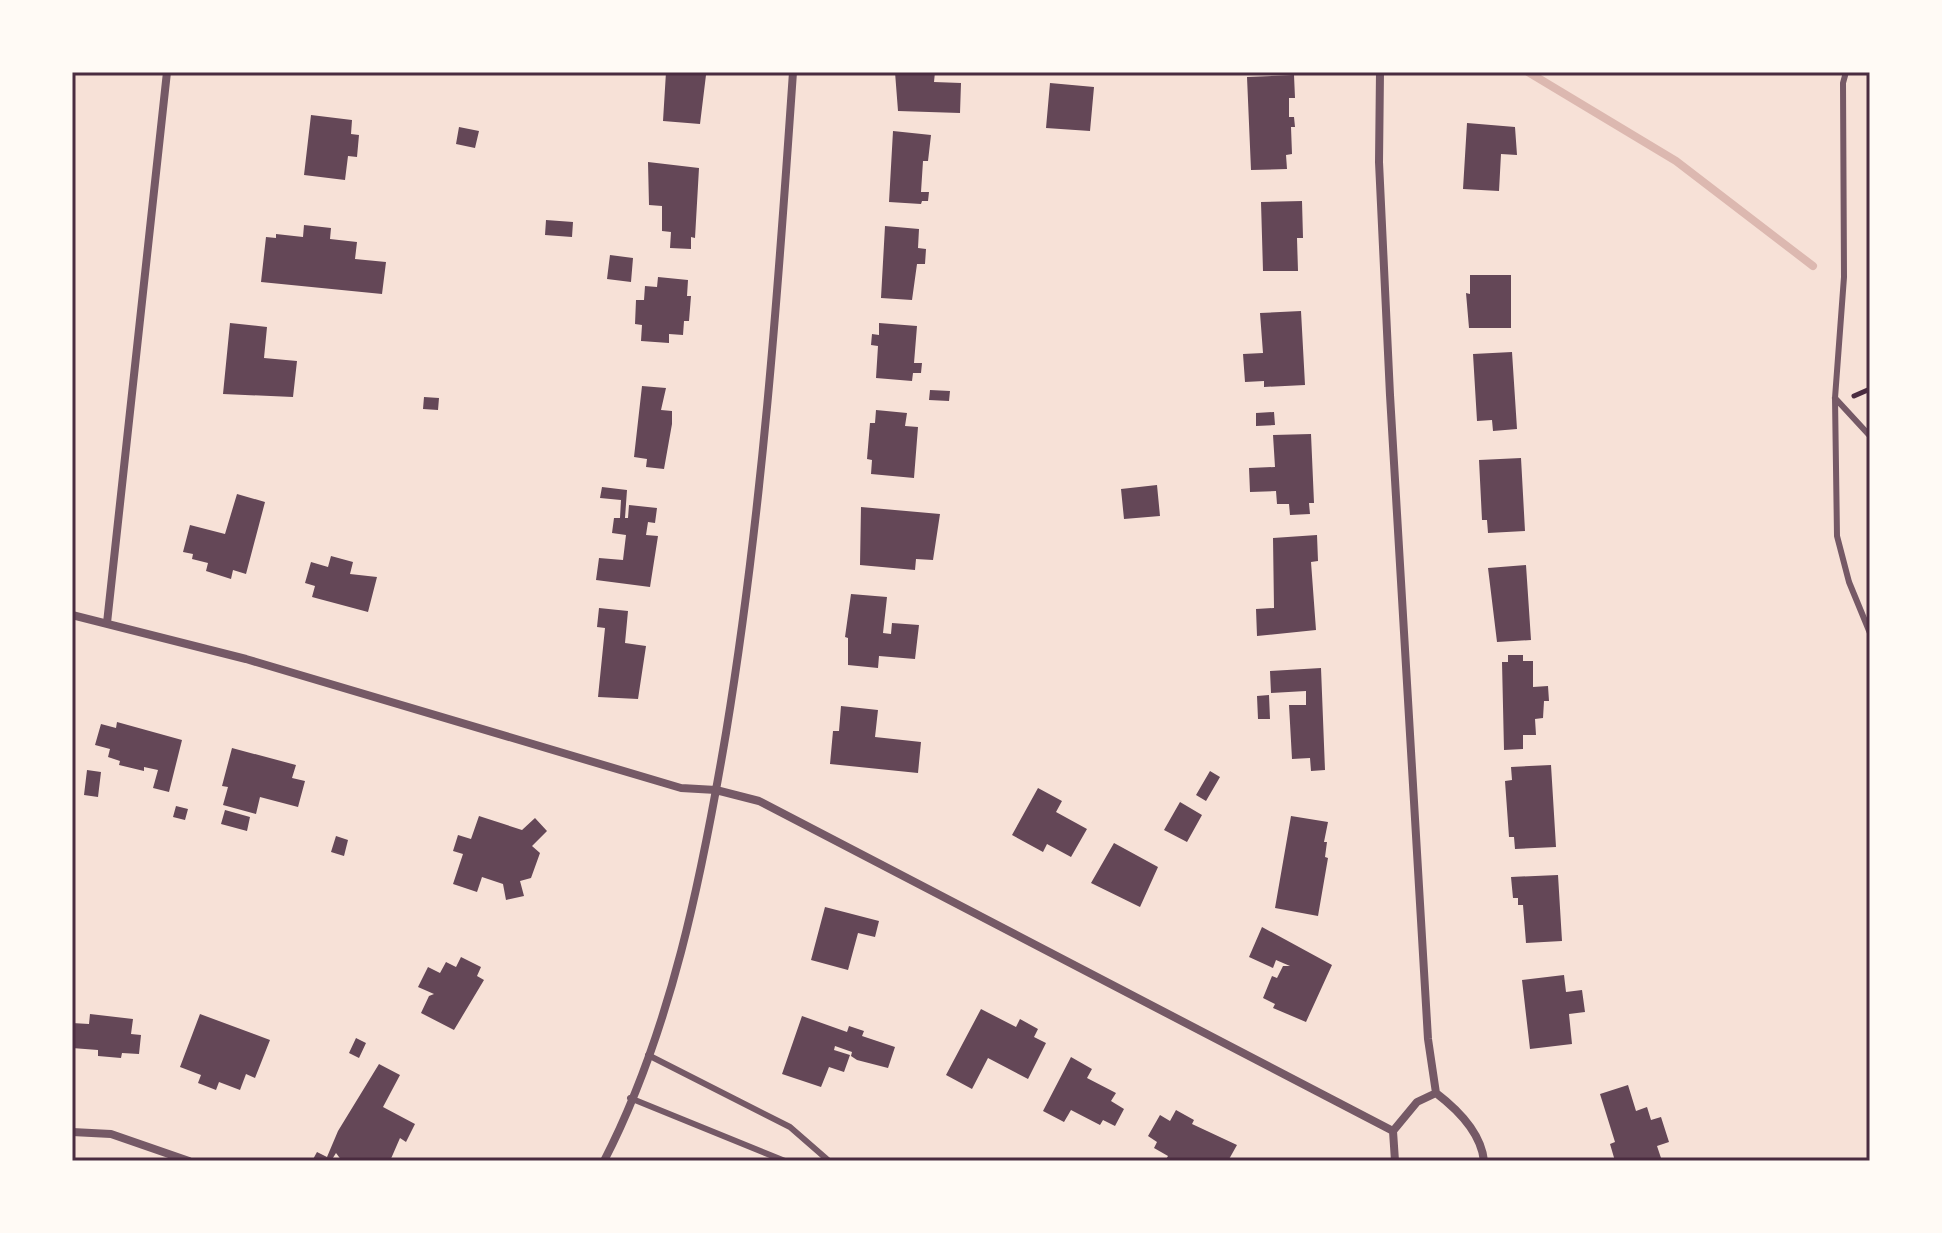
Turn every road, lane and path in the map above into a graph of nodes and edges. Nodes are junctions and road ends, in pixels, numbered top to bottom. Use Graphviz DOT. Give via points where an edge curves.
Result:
graph roads {
  1 [pos="167,72"];
  2 [pos="793,72"];
  3 [pos="1380,72"];
  4 [pos="1846,72"];
  5 [pos="1870,389"];
  6 [pos="1854,396"];
  7 [pos="1835,398"];
  8 [pos="1870,436"];
  9 [pos="72,615"];
  10 [pos="107,623"];
  11 [pos="1870,633"];
  12 [pos="716,790"];
  13 [pos="648,1055"];
  14 [pos="1436,1093"];
  15 [pos="630,1098"];
  16 [pos="1393,1131"];
  17 [pos="72,1132"];
  18 [pos="189,1161"];
  19 [pos="604,1161"];
  20 [pos="785,1161"];
  21 [pos="829,1161"];
  22 [pos="1395,1161"];
  23 [pos="1484,1161"];
  1 -- 10 [label="street"];
  2 -- 12 [label="street" via="763,474"];
  3 -- 14 [label="street" via="1390,395 1428,1039"];
  4 -- 7 [label="lane" via="1844,272"];
  5 -- 6 [label="path"];
  7 -- 8 [label="lane"];
  7 -- 11 [label="lane" via="1837,536"];
  9 -- 10 [label="street"];
  10 -- 12 [label="street" via="681,788"];
  12 -- 13 [label="street" via="677,963"];
  12 -- 16 [label="street" via="759,801"];
  13 -- 15 [label="street"];
  13 -- 21 [label="lane" via="790,1127"];
  14 -- 16 [label="street" via="1417,1102"];
  14 -- 23 [label="street" via="1461,1113"];
  15 -- 19 [label="street"];
  15 -- 20 [label="lane"];
  16 -- 22 [label="street"];
  17 -- 18 [label="street" via="111,1134"];
}
